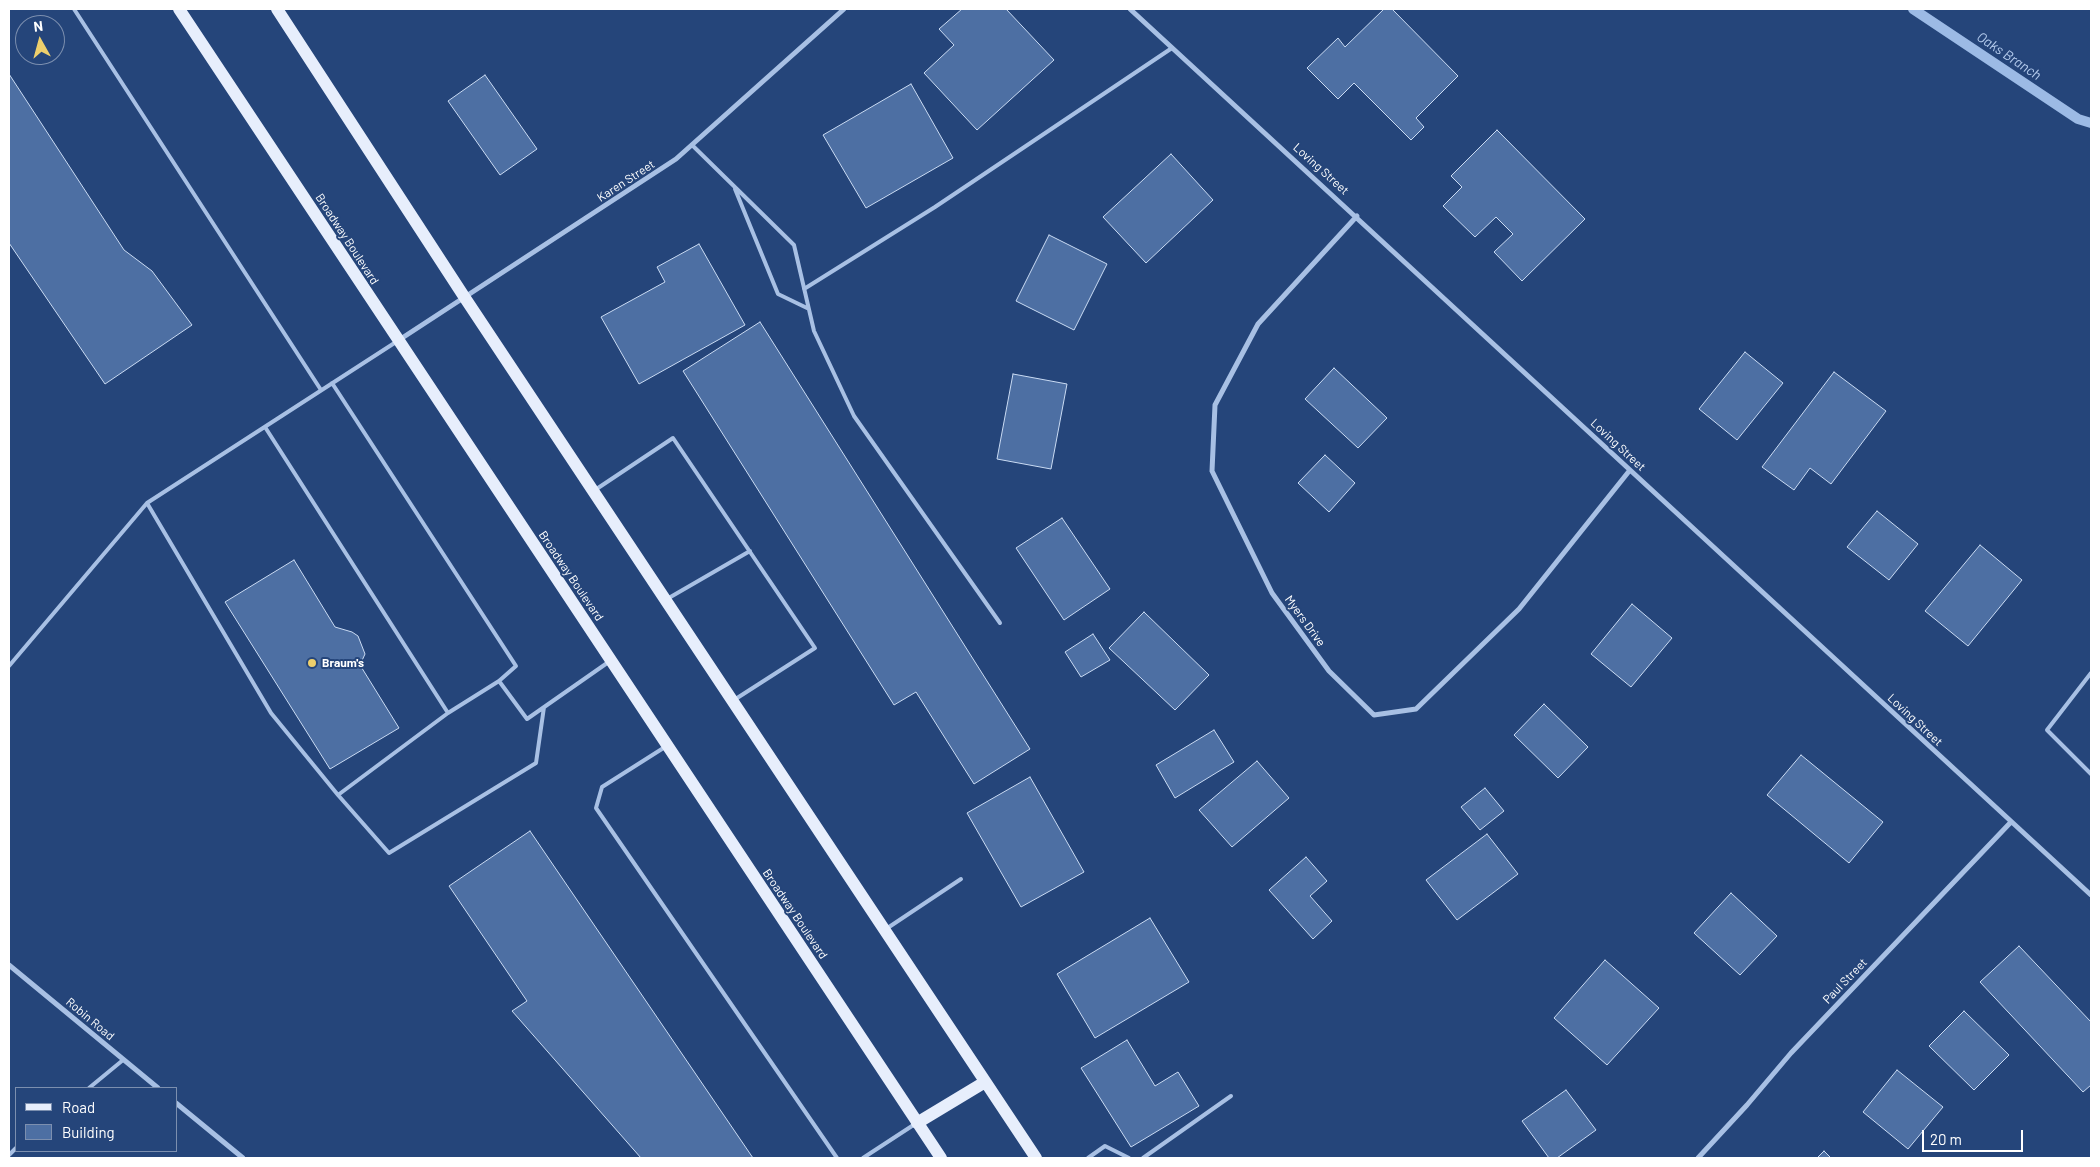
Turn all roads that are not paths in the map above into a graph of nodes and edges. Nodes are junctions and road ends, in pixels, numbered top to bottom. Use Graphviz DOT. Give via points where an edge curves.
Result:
graph roads {
  1 [pos="74,9"];
  2 [pos="179,9"];
  3 [pos="277,9"];
  4 [pos="844,9"];
  5 [pos="1130,9"];
  6 [pos="1173,47"];
  7 [pos="692,145"];
  8 [pos="734,186"];
  9 [pos="1357,216"];
  10 [pos="804,289"];
  11 [pos="465,298"];
  12 [pos="807,308"];
  13 [pos="398,341"];
  14 [pos="332,384"];
  15 [pos="321,390"];
  16 [pos="265,427"];
  17 [pos="1630,470"];
  18 [pos="593,491"];
  19 [pos="146,503"];
  20 [pos="750,552"];
  21 [pos="665,600"];
  22 [pos="1000,623"];
  23 [pos="610,661"];
  24 [pos="9,666"];
  25 [pos="2091,673"];
  26 [pos="499,680"];
  27 [pos="732,701"];
  28 [pos="544,707"];
  29 [pos="448,714"];
  30 [pos="667,746"];
  31 [pos="2091,774"];
  32 [pos="338,795"];
  33 [pos="2011,822"];
  34 [pos="961,879"];
  35 [pos="2091,895"];
  36 [pos="884,930"];
  37 [pos="9,965"];
  38 [pos="123,1060"];
  39 [pos="985,1082"];
  40 [pos="90,1087"];
  41 [pos="157,1087"];
  42 [pos="1231,1096"];
  43 [pos="178,1105"];
  44 [pos="917,1123"];
  45 [pos="243,1158"];
  46 [pos="837,1158"];
  47 [pos="863,1158"];
  48 [pos="940,1158"];
  49 [pos="1036,1158"];
  50 [pos="1088,1158"];
  51 [pos="1129,1158"];
  52 [pos="1143,1158"];
  53 [pos="1698,1158"];
  1 -- 15 [label="lane"];
  2 -- 13 [label="main road, Broadway Boulevard"];
  3 -- 11 [label="main road"];
  4 -- 7 [label="street, Karen Street"];
  5 -- 6 [label="street, Loving Street"];
  6 -- 9 [label="street, Loving Street"];
  6 -- 10 [label="lane" via="936,206"];
  7 -- 8 [label="lane"];
  7 -- 11 [label="street, Karen Street" via="676,159"];
  8 -- 10 [label="lane" via="794,246"];
  8 -- 12 [label="lane" via="778,294"];
  9 -- 17 [label="street, Loving Street"];
  9 -- 17 [label="street, Myers Drive" via="1258,324 1215,405 1212,471 1272,592 1329,671 1374,714 1416,709 1519,609"];
  10 -- 12 [label="lane"];
  11 -- 13 [label="street, Karen Street"];
  11 -- 18 [label="main road"];
  12 -- 22 [label="lane" via="814,331 854,416"];
  13 -- 14 [label="lane"];
  13 -- 23 [label="main road, Broadway Boulevard"];
  14 -- 15 [label="lane"];
  14 -- 26 [label="lane" via="516,666"];
  15 -- 16 [label="lane"];
  16 -- 19 [label="lane"];
  16 -- 29 [label="lane"];
  17 -- 33 [label="street, Loving Street"];
  18 -- 20 [label="lane" via="673,438"];
  18 -- 21 [label="main road"];
  19 -- 24 [label="lane"];
  19 -- 32 [label="lane" via="271,713"];
  20 -- 21 [label="lane"];
  20 -- 27 [label="lane" via="815,648"];
  21 -- 27 [label="main road"];
  23 -- 28 [label="lane"];
  23 -- 30 [label="main road, Broadway Boulevard"];
  25 -- 31 [label="lane" via="2047,730"];
  26 -- 28 [label="lane" via="526,719"];
  26 -- 29 [label="lane"];
  27 -- 36 [label="main road"];
  28 -- 32 [label="lane" via="536,763 389,852"];
  29 -- 32 [label="lane"];
  30 -- 44 [label="main road, Broadway Boulevard"];
  30 -- 46 [label="lane" via="602,787 596,808"];
  33 -- 35 [label="street, Loving Street"];
  33 -- 53 [label="street, Paul Street" via="1791,1052"];
  34 -- 36 [label="lane"];
  36 -- 39 [label="main road"];
  37 -- 38 [label="street, Robin Road"];
  38 -- 40 [label="lane"];
  38 -- 41 [label="street, Robin Road"];
  39 -- 44 [label="main road"];
  39 -- 49 [label="main road"];
  42 -- 52 [label="lane"];
  43 -- 45 [label="street"];
  44 -- 47 [label="lane"];
  44 -- 48 [label="main road, Broadway Boulevard"];
  50 -- 51 [label="lane" via="1105,1146"];
}
